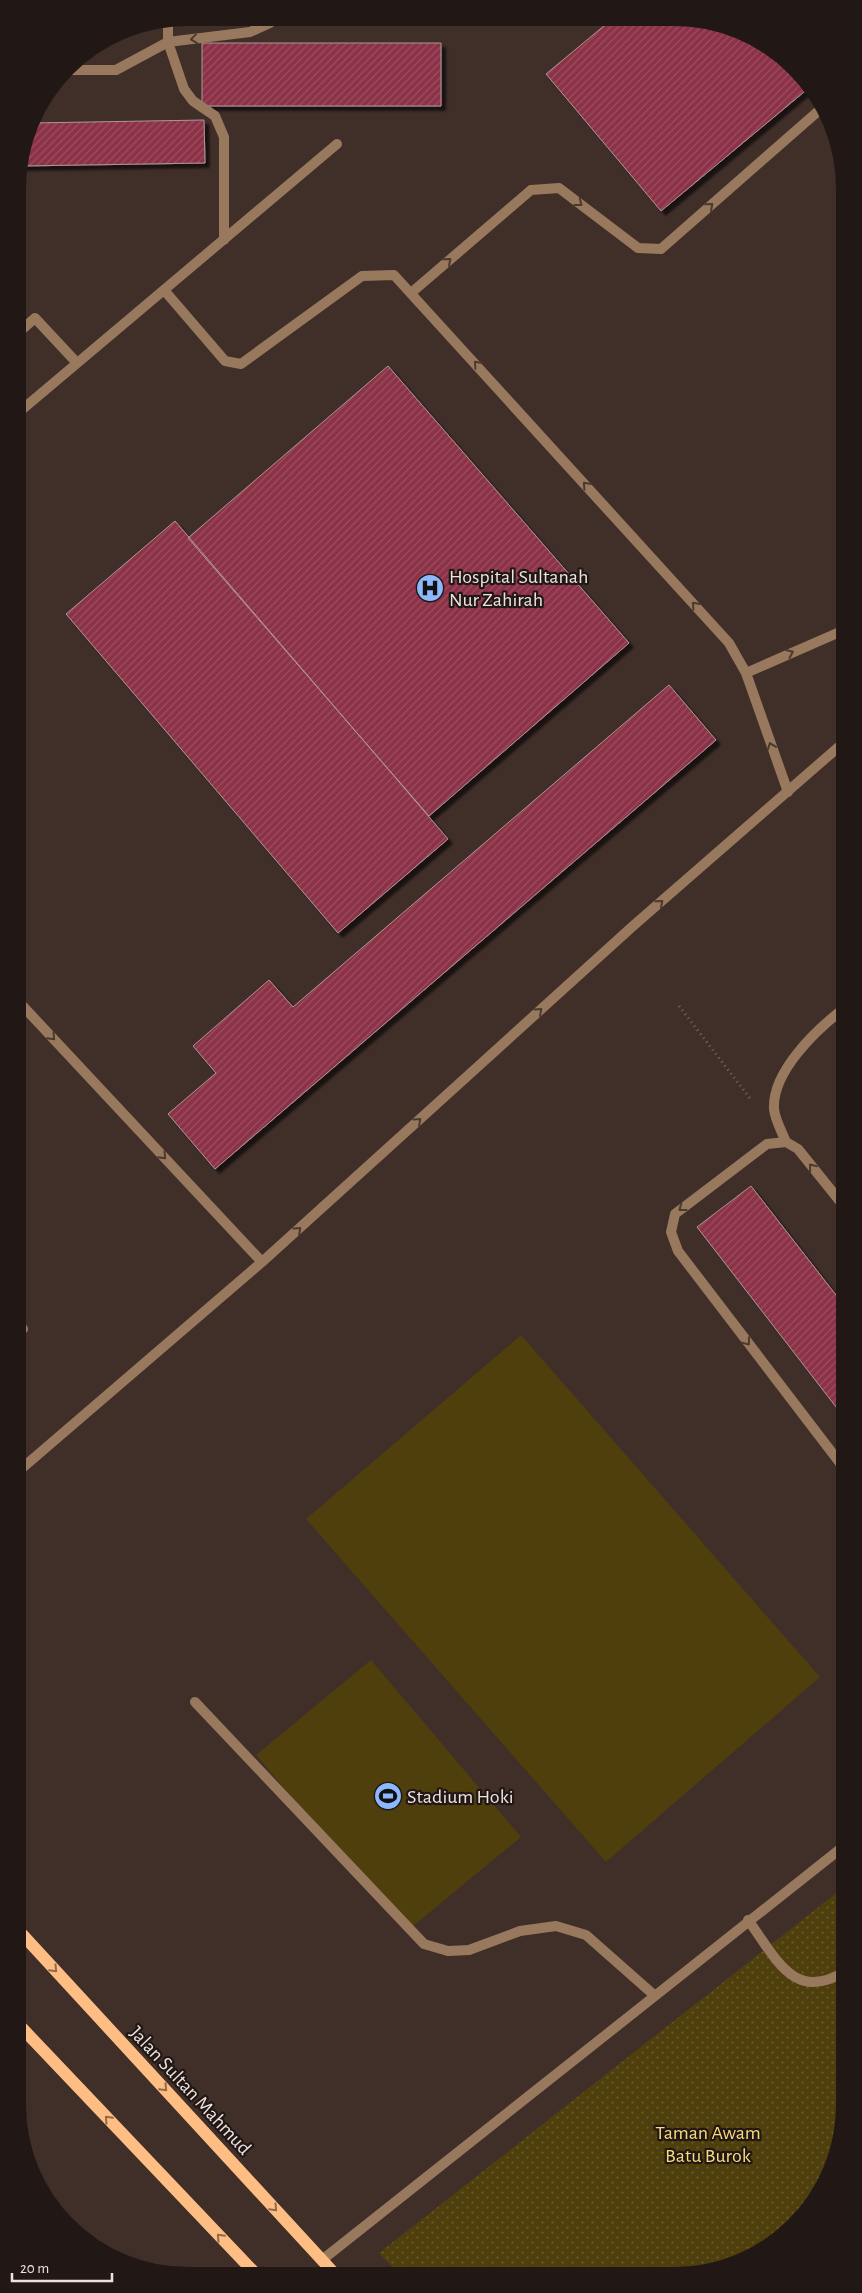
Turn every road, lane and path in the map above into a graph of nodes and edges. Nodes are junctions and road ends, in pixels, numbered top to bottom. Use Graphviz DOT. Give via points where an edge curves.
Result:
graph roads {
  1 [pos="261,27"];
  2 [pos="168,28"];
  3 [pos="168,42"];
  4 [pos="79,70"];
  5 [pos="817,113"];
  6 [pos="337,144"];
  7 [pos="224,240"];
  8 [pos="164,290"];
  9 [pos="412,293"];
  10 [pos="27,325"];
  11 [pos="77,363"];
  12 [pos="27,405"];
  13 [pos="836,634"];
  14 [pos="746,673"];
  15 [pos="836,751"];
  16 [pos="788,792"];
  17 [pos="679,1006"];
  18 [pos="27,1010"];
  19 [pos="836,1015"];
  20 [pos="756,1105"];
  21 [pos="786,1142"];
  22 [pos="835,1196"];
  23 [pos="262,1262"];
  24 [pos="835,1457"];
  25 [pos="26,1465"];
  26 [pos="195,1702"];
  27 [pos="835,1853"];
  28 [pos="748,1920"];
  29 [pos="26,1940"];
  30 [pos="835,1977"];
  31 [pos="654,1995"];
  32 [pos="26,2031"];
  33 [pos="322,2260"];
  34 [pos="249,2267"];
  35 [pos="329,2267"];
  1 -- 3 [label="street, one-way" via="250,32"];
  2 -- 3 [label="street"];
  3 -- 4 [label="street" via="116,70"];
  3 -- 7 [label="street" via="184,89 193,101 215,116 224,137"];
  9 -- 5 [label="street, one-way" via="531,190 559,188 638,248 661,249"];
  6 -- 7 [label="street"];
  7 -- 8 [label="street"];
  8 -- 9 [label="street" via="225,361 241,364 362,276 394,275"];
  8 -- 11 [label="street"];
  14 -- 9 [label="street, one-way" via="729,643"];
  10 -- 11 [label="street" via="35,318"];
  11 -- 12 [label="street"];
  14 -- 13 [label="street, one-way"];
  16 -- 14 [label="street, one-way"];
  15 -- 16 [label="street"];
  23 -- 16 [label="street, one-way" via="633,926"];
  17 -- 20 [label="path"];
  18 -- 23 [label="street, one-way"];
  19 -- 21 [label="street" via="780,1077 774,1095 774,1111"];
  22 -- 21 [label="street, one-way" via="798,1149"];
  21 -- 24 [label="street, one-way" via="767,1144 675,1214 671,1232 678,1251"];
  23 -- 25 [label="street"];
  26 -- 31 [label="street" via="424,1944 448,1951 469,1950 520,1931 556,1926 586,1935"];
  27 -- 28 [label="street"];
  28 -- 30 [label="street" via="791,1977 809,1983"];
  28 -- 31 [label="street"];
  29 -- 33 [label="main road, Jalan Sultan Mahmud, one-way"];
  31 -- 33 [label="street"];
  34 -- 32 [label="main road, one-way"];
  33 -- 35 [label="main road, Jalan Sultan Mahmud"];
}
